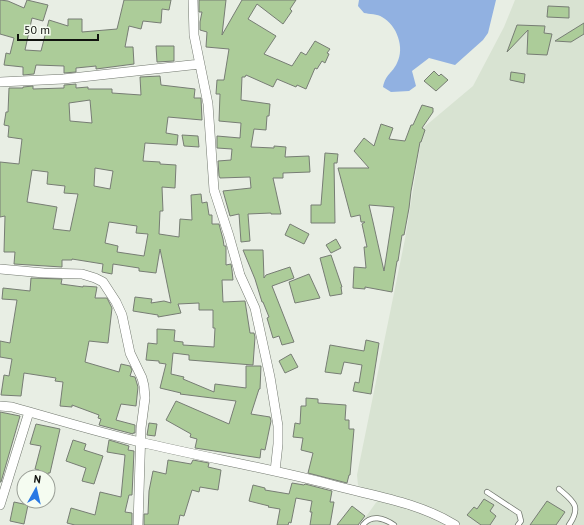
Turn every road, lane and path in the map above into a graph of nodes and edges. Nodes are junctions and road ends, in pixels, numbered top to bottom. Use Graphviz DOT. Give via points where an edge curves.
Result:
graph roads {
  1 [pos="193,0"];
  2 [pos="200,64"];
  3 [pos="0,85"];
  4 [pos="0,268"];
  5 [pos="0,406"];
  6 [pos="29,412"];
  7 [pos="141,442"];
  8 [pos="275,471"];
  9 [pos="559,489"];
  10 [pos="486,492"];
  11 [pos="0,505"];
  12 [pos="138,525"];
  13 [pos="363,525"];
  14 [pos="394,525"];
  15 [pos="455,525"];
  16 [pos="518,525"];
  17 [pos="569,525"];
  1 -- 2 [label="street" via="194,35"];
  2 -- 3 [label="street"];
  2 -- 8 [label="street" via="208,104 214,190 240,275 255,308 270,377 278,426"];
  4 -- 7 [label="street" via="82,274 103,282 122,315 130,353 144,386"];
  5 -- 6 [label="street"];
  6 -- 7 [label="street"];
  6 -- 11 [label="street"];
  7 -- 8 [label="street"];
  7 -- 12 [label="street"];
  8 -- 15 [label="street" via="389,498 418,507"];
  9 -- 17 [label="lane" via="575,506 576,512"];
  10 -- 16 [label="lane" via="519,513"];
  13 -- 14 [label="lane" via="369,519 375,518"];
}
